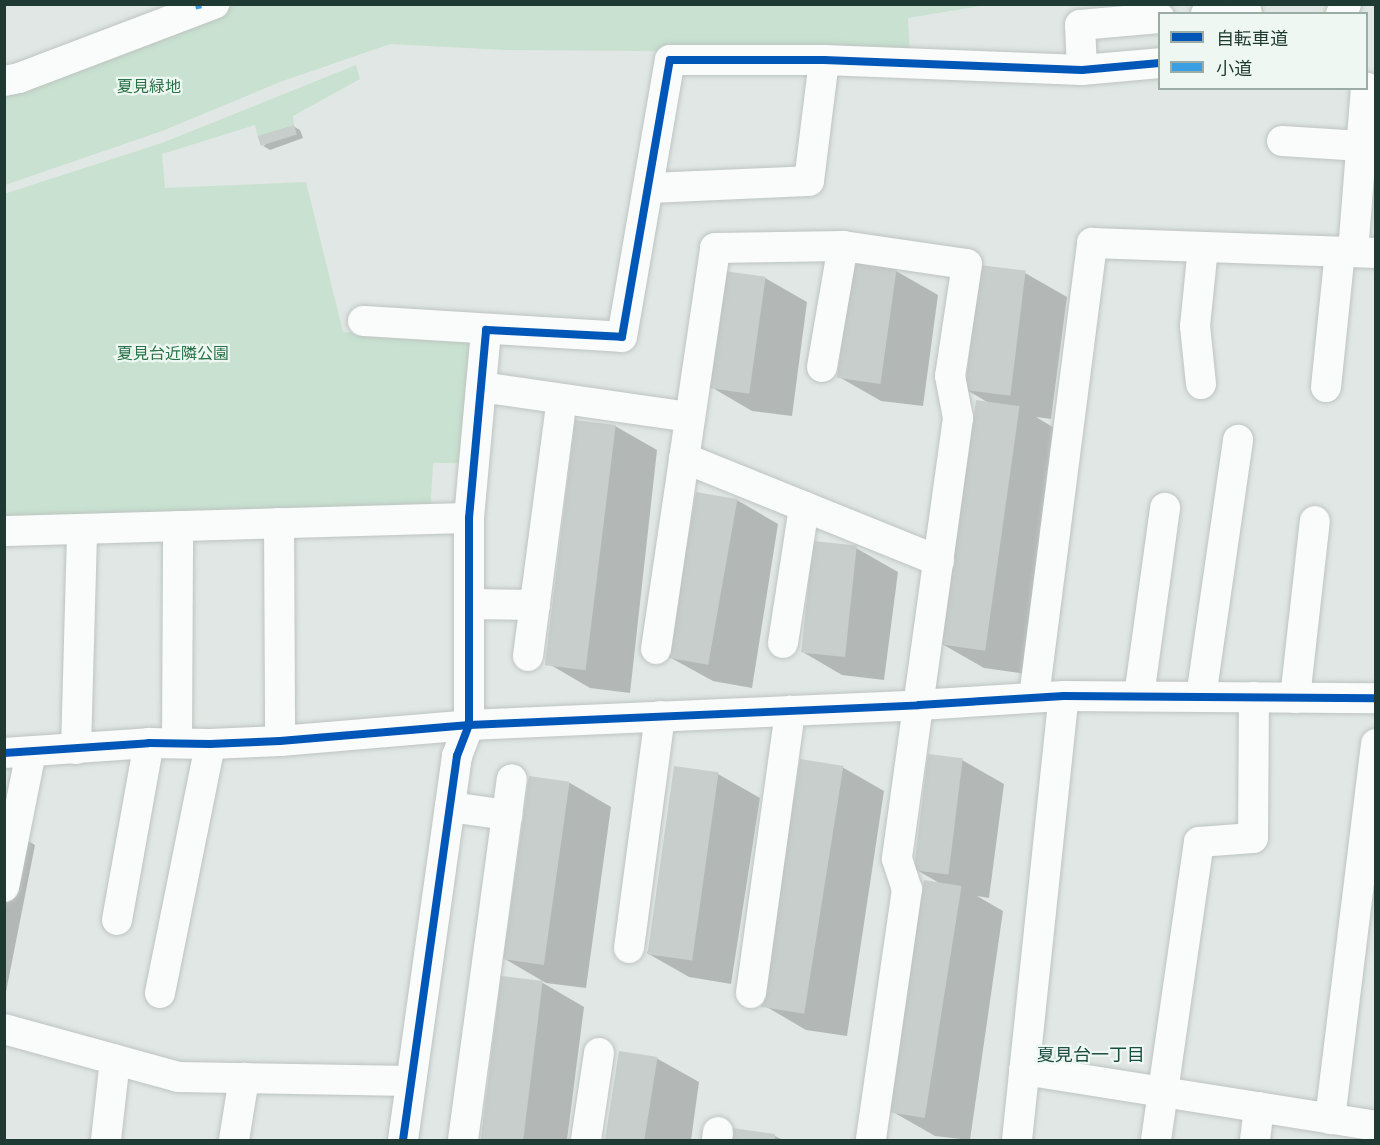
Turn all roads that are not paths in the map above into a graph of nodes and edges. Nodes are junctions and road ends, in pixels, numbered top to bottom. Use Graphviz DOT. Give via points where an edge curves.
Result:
graph roads {
  1 [pos="214,4"];
  2 [pos="1226,12"];
  3 [pos="1246,12"];
  4 [pos="1158,18"];
  5 [pos="824,60"];
  6 [pos="1158,63"];
  7 [pos="1082,70"];
  8 [pos="4,81"];
  9 [pos="1366,90"];
  10 [pos="1282,141"];
  11 [pos="1362,146"];
  12 [pos="649,188"];
  13 [pos="843,246"];
  14 [pos="1203,247"];
  15 [pos="1356,252"];
  16 [pos="363,321"];
  17 [pos="486,330"];
  18 [pos="822,367"];
  19 [pos="1201,384"];
  20 [pos="481,387"];
  21 [pos="1326,387"];
  22 [pos="562,399"];
  23 [pos="690,417"];
  24 [pos="1238,440"];
  25 [pos="684,458"];
  26 [pos="804,507"];
  27 [pos="1165,508"];
  28 [pos="469,518"];
  29 [pos="1315,521"];
  30 [pos="279,523"];
  31 [pos="178,526"];
  32 [pos="82,529"];
  33 [pos="4,531"];
  34 [pos="939,561"];
  35 [pos="469,604"];
  36 [pos="535,605"];
  37 [pos="783,643"];
  38 [pos="656,649"];
  39 [pos="528,656"];
  40 [pos="1064,696"];
  41 [pos="1139,696"];
  42 [pos="1034,697"];
  43 [pos="1201,697"];
  44 [pos="1254,697"];
  45 [pos="1295,698"];
  46 [pos="1376,698"];
  47 [pos="919,705"];
  48 [pos="790,711"];
  49 [pos="660,717"];
  50 [pos="469,725"];
  51 [pos="280,741"];
  52 [pos="163,743"];
  53 [pos="210,744"];
  54 [pos="1376,744"];
  55 [pos="76,749"];
  56 [pos="18,753"];
  57 [pos="512,779"];
  58 [pos="450,807"];
  59 [pos="507,814"];
  60 [pos="1368,878"];
  61 [pos="4,887"];
  62 [pos="117,920"];
  63 [pos="629,948"];
  64 [pos="160,993"];
  65 [pos="751,993"];
  66 [pos="4,1029"];
  67 [pos="599,1053"];
  68 [pos="115,1060"];
  69 [pos="1024,1070"];
  70 [pos="244,1078"];
  71 [pos="411,1081"];
  72 [pos="1163,1092"];
  73 [pos="1259,1107"];
  74 [pos="1330,1119"];
  75 [pos="1372,1131"];
  76 [pos="106,1140"];
  77 [pos="234,1140"];
  78 [pos="403,1140"];
  79 [pos="463,1140"];
  80 [pos="586,1140"];
  81 [pos="871,1140"];
  82 [pos="1017,1140"];
  83 [pos="1156,1140"];
  84 [pos="1255,1140"];
  1 -- 8 [label="street"];
  2 -- 3 [label="street"];
  4 -- 7 [label="street" via="1080,25"];
  5 -- 7 [label="street"];
  5 -- 12 [label="street" via="809,181"];
  5 -- 12 [label="street" via="670,60"];
  6 -- 7 [label="street"];
  9 -- 11 [label="street"];
  10 -- 11 [label="street"];
  11 -- 15 [label="street"];
  12 -- 17 [label="street" via="622,337"];
  13 -- 18 [label="street"];
  13 -- 23 [label="street" via="714,248"];
  13 -- 34 [label="street" via="967,264 951,376 958,418"];
  14 -- 15 [label="street"];
  14 -- 19 [label="street" via="1195,326"];
  14 -- 42 [label="street" via="1092,243"];
  15 -- 21 [label="street"];
  16 -- 17 [label="street"];
  17 -- 20 [label="street"];
  20 -- 22 [label="street"];
  20 -- 28 [label="street"];
  22 -- 23 [label="street"];
  22 -- 36 [label="street"];
  23 -- 25 [label="street"];
  24 -- 43 [label="street"];
  25 -- 26 [label="street"];
  25 -- 38 [label="street"];
  26 -- 34 [label="street"];
  26 -- 37 [label="street"];
  27 -- 41 [label="street"];
  28 -- 30 [label="street"];
  28 -- 35 [label="street"];
  29 -- 45 [label="street"];
  30 -- 31 [label="street"];
  30 -- 51 [label="street"];
  31 -- 32 [label="street"];
  31 -- 52 [label="street"];
  32 -- 33 [label="street"];
  32 -- 55 [label="street"];
  34 -- 47 [label="street"];
  35 -- 36 [label="street"];
  35 -- 50 [label="street"];
  36 -- 39 [label="street"];
  40 -- 41 [label="street"];
  40 -- 42 [label="street"];
  40 -- 69 [label="street"];
  41 -- 43 [label="street"];
  42 -- 47 [label="street"];
  43 -- 44 [label="street"];
  44 -- 45 [label="street"];
  44 -- 72 [label="street" via="1253,838 1199,842"];
  45 -- 46 [label="street"];
  47 -- 48 [label="street"];
  47 -- 81 [label="street" via="897,859 907,888"];
  48 -- 49 [label="street"];
  48 -- 65 [label="street"];
  49 -- 50 [label="street"];
  49 -- 63 [label="street"];
  50 -- 51 [label="street"];
  50 -- 58 [label="street" via="457,756"];
  51 -- 53 [label="street"];
  52 -- 53 [label="street"];
  52 -- 55 [label="street"];
  52 -- 62 [label="street"];
  53 -- 64 [label="street"];
  54 -- 60 [label="street"];
  55 -- 56 [label="street"];
  56 -- 61 [label="street"];
  57 -- 59 [label="street"];
  58 -- 59 [label="street"];
  58 -- 71 [label="street"];
  59 -- 79 [label="street"];
  60 -- 74 [label="street"];
  66 -- 68 [label="street"];
  67 -- 80 [label="street"];
  68 -- 70 [label="street" via="178,1077"];
  68 -- 76 [label="street"];
  69 -- 72 [label="street"];
  69 -- 82 [label="street"];
  70 -- 71 [label="street"];
  70 -- 77 [label="street"];
  71 -- 78 [label="street"];
  72 -- 73 [label="street"];
  72 -- 83 [label="street"];
  73 -- 74 [label="street"];
  73 -- 84 [label="street"];
  74 -- 75 [label="street"];
}
